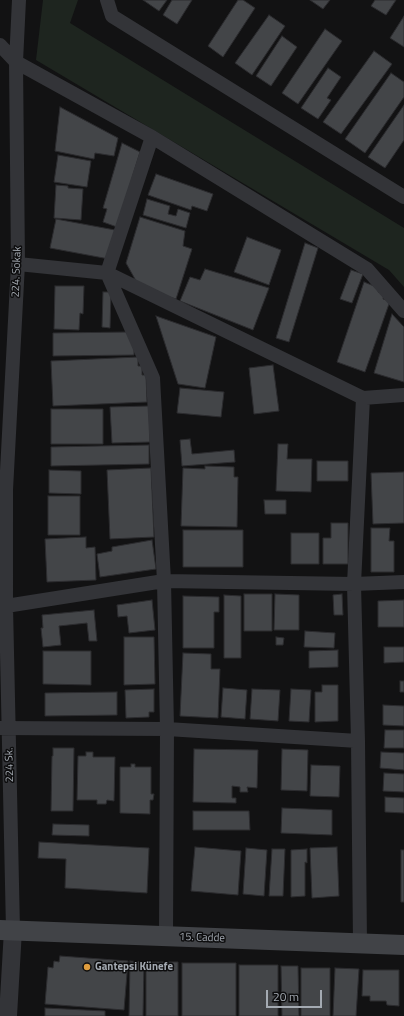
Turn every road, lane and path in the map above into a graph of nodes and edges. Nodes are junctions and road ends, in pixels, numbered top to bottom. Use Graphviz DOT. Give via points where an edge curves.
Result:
graph roads {
  1 [pos="19,0"];
  2 [pos="107,0"];
  3 [pos="0,45"];
  4 [pos="16,62"];
  5 [pos="152,137"];
  6 [pos="404,197"];
  7 [pos="18,264"];
  8 [pos="107,273"];
  9 [pos="404,311"];
  10 [pos="404,396"];
  11 [pos="363,398"];
  12 [pos="0,436"];
  13 [pos="6,490"];
  14 [pos="164,581"];
  15 [pos="404,582"];
  16 [pos="354,584"];
  17 [pos="6,606"];
  18 [pos="5,729"];
  19 [pos="167,729"];
  20 [pos="358,741"];
  21 [pos="7,930"];
  22 [pos="166,936"];
  23 [pos="360,944"];
  24 [pos="404,945"];
  25 [pos="8,1016"];
  1 -- 4 [label="street, 224. Sokak"];
  2 -- 6 [label="street" via="112,16"];
  3 -- 4 [label="street"];
  4 -- 5 [label="street"];
  4 -- 7 [label="street, 224. Sokak"];
  5 -- 8 [label="street"];
  5 -- 9 [label="street" via="367,269"];
  7 -- 8 [label="street"];
  7 -- 13 [label="street, 224. Sokak"];
  8 -- 11 [label="street"];
  8 -- 14 [label="street" via="153,378"];
  10 -- 11 [label="street"];
  11 -- 16 [label="street"];
  12 -- 13 [label="street"];
  13 -- 17 [label="street, 224 Sk."];
  14 -- 16 [label="street"];
  14 -- 17 [label="street"];
  14 -- 19 [label="street"];
  15 -- 16 [label="street"];
  16 -- 20 [label="street"];
  17 -- 18 [label="street, 224 Sk."];
  18 -- 19 [label="street"];
  18 -- 21 [label="street, 224 Sk."];
  19 -- 20 [label="street"];
  19 -- 22 [label="street"];
  20 -- 23 [label="street"];
  21 -- 22 [label="main road, 15. Cadde"];
  21 -- 25 [label="street, 224 Sk."];
  22 -- 23 [label="main road, 15. Cadde"];
  23 -- 24 [label="main road, 15. Cadde"];
}
